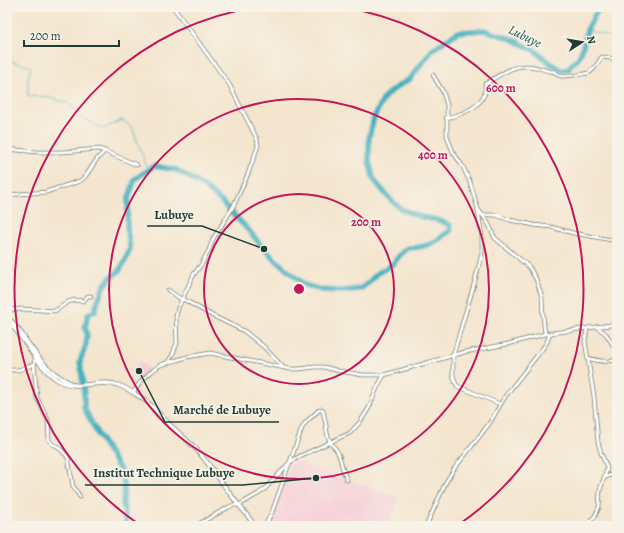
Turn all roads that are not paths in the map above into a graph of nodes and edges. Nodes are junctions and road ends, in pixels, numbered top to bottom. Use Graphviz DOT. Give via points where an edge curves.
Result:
graph roads {
  1 [pos="173,7"];
  2 [pos="617,59"];
  3 [pos="433,75"];
  4 [pos="446,118"];
  5 [pos="7,150"];
  6 [pos="105,151"];
  7 [pos="137,164"];
  8 [pos="7,195"];
  9 [pos="478,209"];
  10 [pos="482,215"];
  11 [pos="617,242"];
  12 [pos="168,290"];
  13 [pos="92,296"];
  14 [pos="181,299"];
  15 [pos="7,309"];
  16 [pos="7,317"];
  17 [pos="7,321"];
  18 [pos="617,324"];
  19 [pos="597,327"];
  20 [pos="587,329"];
  21 [pos="550,333"];
  22 [pos="545,334"];
  23 [pos="617,351"];
  24 [pos="453,356"];
  25 [pos="36,357"];
  26 [pos="588,358"];
  27 [pos="617,359"];
  28 [pos="167,363"];
  29 [pos="34,364"];
  30 [pos="282,366"];
  31 [pos="7,370"];
  32 [pos="384,375"];
  33 [pos="133,393"];
  34 [pos="500,404"];
  35 [pos="331,442"];
  36 [pos="289,463"];
  37 [pos="617,472"];
  38 [pos="604,478"];
  39 [pos="347,480"];
  40 [pos="80,497"];
  41 [pos="239,505"];
  42 [pos="195,526"];
  43 [pos="255,526"];
  44 [pos="265,526"];
  45 [pos="426,526"];
  46 [pos="590,526"];
  1 -- 14 [label="street" via="230,84 258,146 233,206"];
  2 -- 4 [label="street" via="602,57 591,72 565,76 536,67 519,67 485,84 484,97 475,106 466,112"];
  3 -- 4 [label="street" via="447,105"];
  4 -- 9 [label="street" via="447,136 467,176"];
  5 -- 6 [label="street"];
  6 -- 7 [label="street"];
  6 -- 8 [label="street" via="80,181 46,192"];
  9 -- 10 [label="street"];
  9 -- 24 [label="street" via="482,253"];
  10 -- 11 [label="street" via="496,215"];
  10 -- 22 [label="street" via="495,238 529,267 536,280 542,297"];
  12 -- 14 [label="street"];
  13 -- 15 [label="street" via="68,302 55,311"];
  14 -- 28 [label="street" via="176,316 177,343"];
  14 -- 30 [label="street" via="244,331"];
  16 -- 25 [label="street" via="18,328"];
  17 -- 25 [label="street"];
  18 -- 19 [label="street"];
  19 -- 20 [label="street"];
  19 -- 23 [label="street" via="606,334"];
  20 -- 21 [label="street"];
  20 -- 26 [label="street" via="585,340"];
  21 -- 22 [label="street"];
  21 -- 34 [label="street" via="543,348"];
  22 -- 24 [label="street"];
  24 -- 32 [label="street"];
  24 -- 34 [label="street" via="453,375 457,386"];
  25 -- 29 [label="street"];
  25 -- 33 [label="street" via="47,368 76,385 113,384"];
  26 -- 27 [label="street" via="599,362"];
  26 -- 38 [label="street" via="598,442 607,469"];
  28 -- 30 [label="street" via="210,353"];
  28 -- 33 [label="street" via="151,372"];
  29 -- 31 [label="street" via="19,370"];
  29 -- 40 [label="street" via="36,398 48,420 49,440 68,458 73,486"];
  30 -- 32 [label="street" via="290,369 324,367 364,375"];
  32 -- 35 [label="street" via="360,422 350,433"];
  33 -- 41 [label="street" via="153,407 196,449"];
  34 -- 45 [label="street" via="489,424 446,482"];
  35 -- 36 [label="street"];
  35 -- 36 [label="street" via="326,433 322,409 302,428"];
  35 -- 39 [label="street" via="338,451"];
  36 -- 41 [label="street" via="265,489"];
  36 -- 44 [label="street"];
  37 -- 38 [label="street"];
  38 -- 46 [label="street" via="600,490 600,506 590,521"];
  41 -- 42 [label="street" via="229,507"];
  41 -- 43 [label="street"];
}
